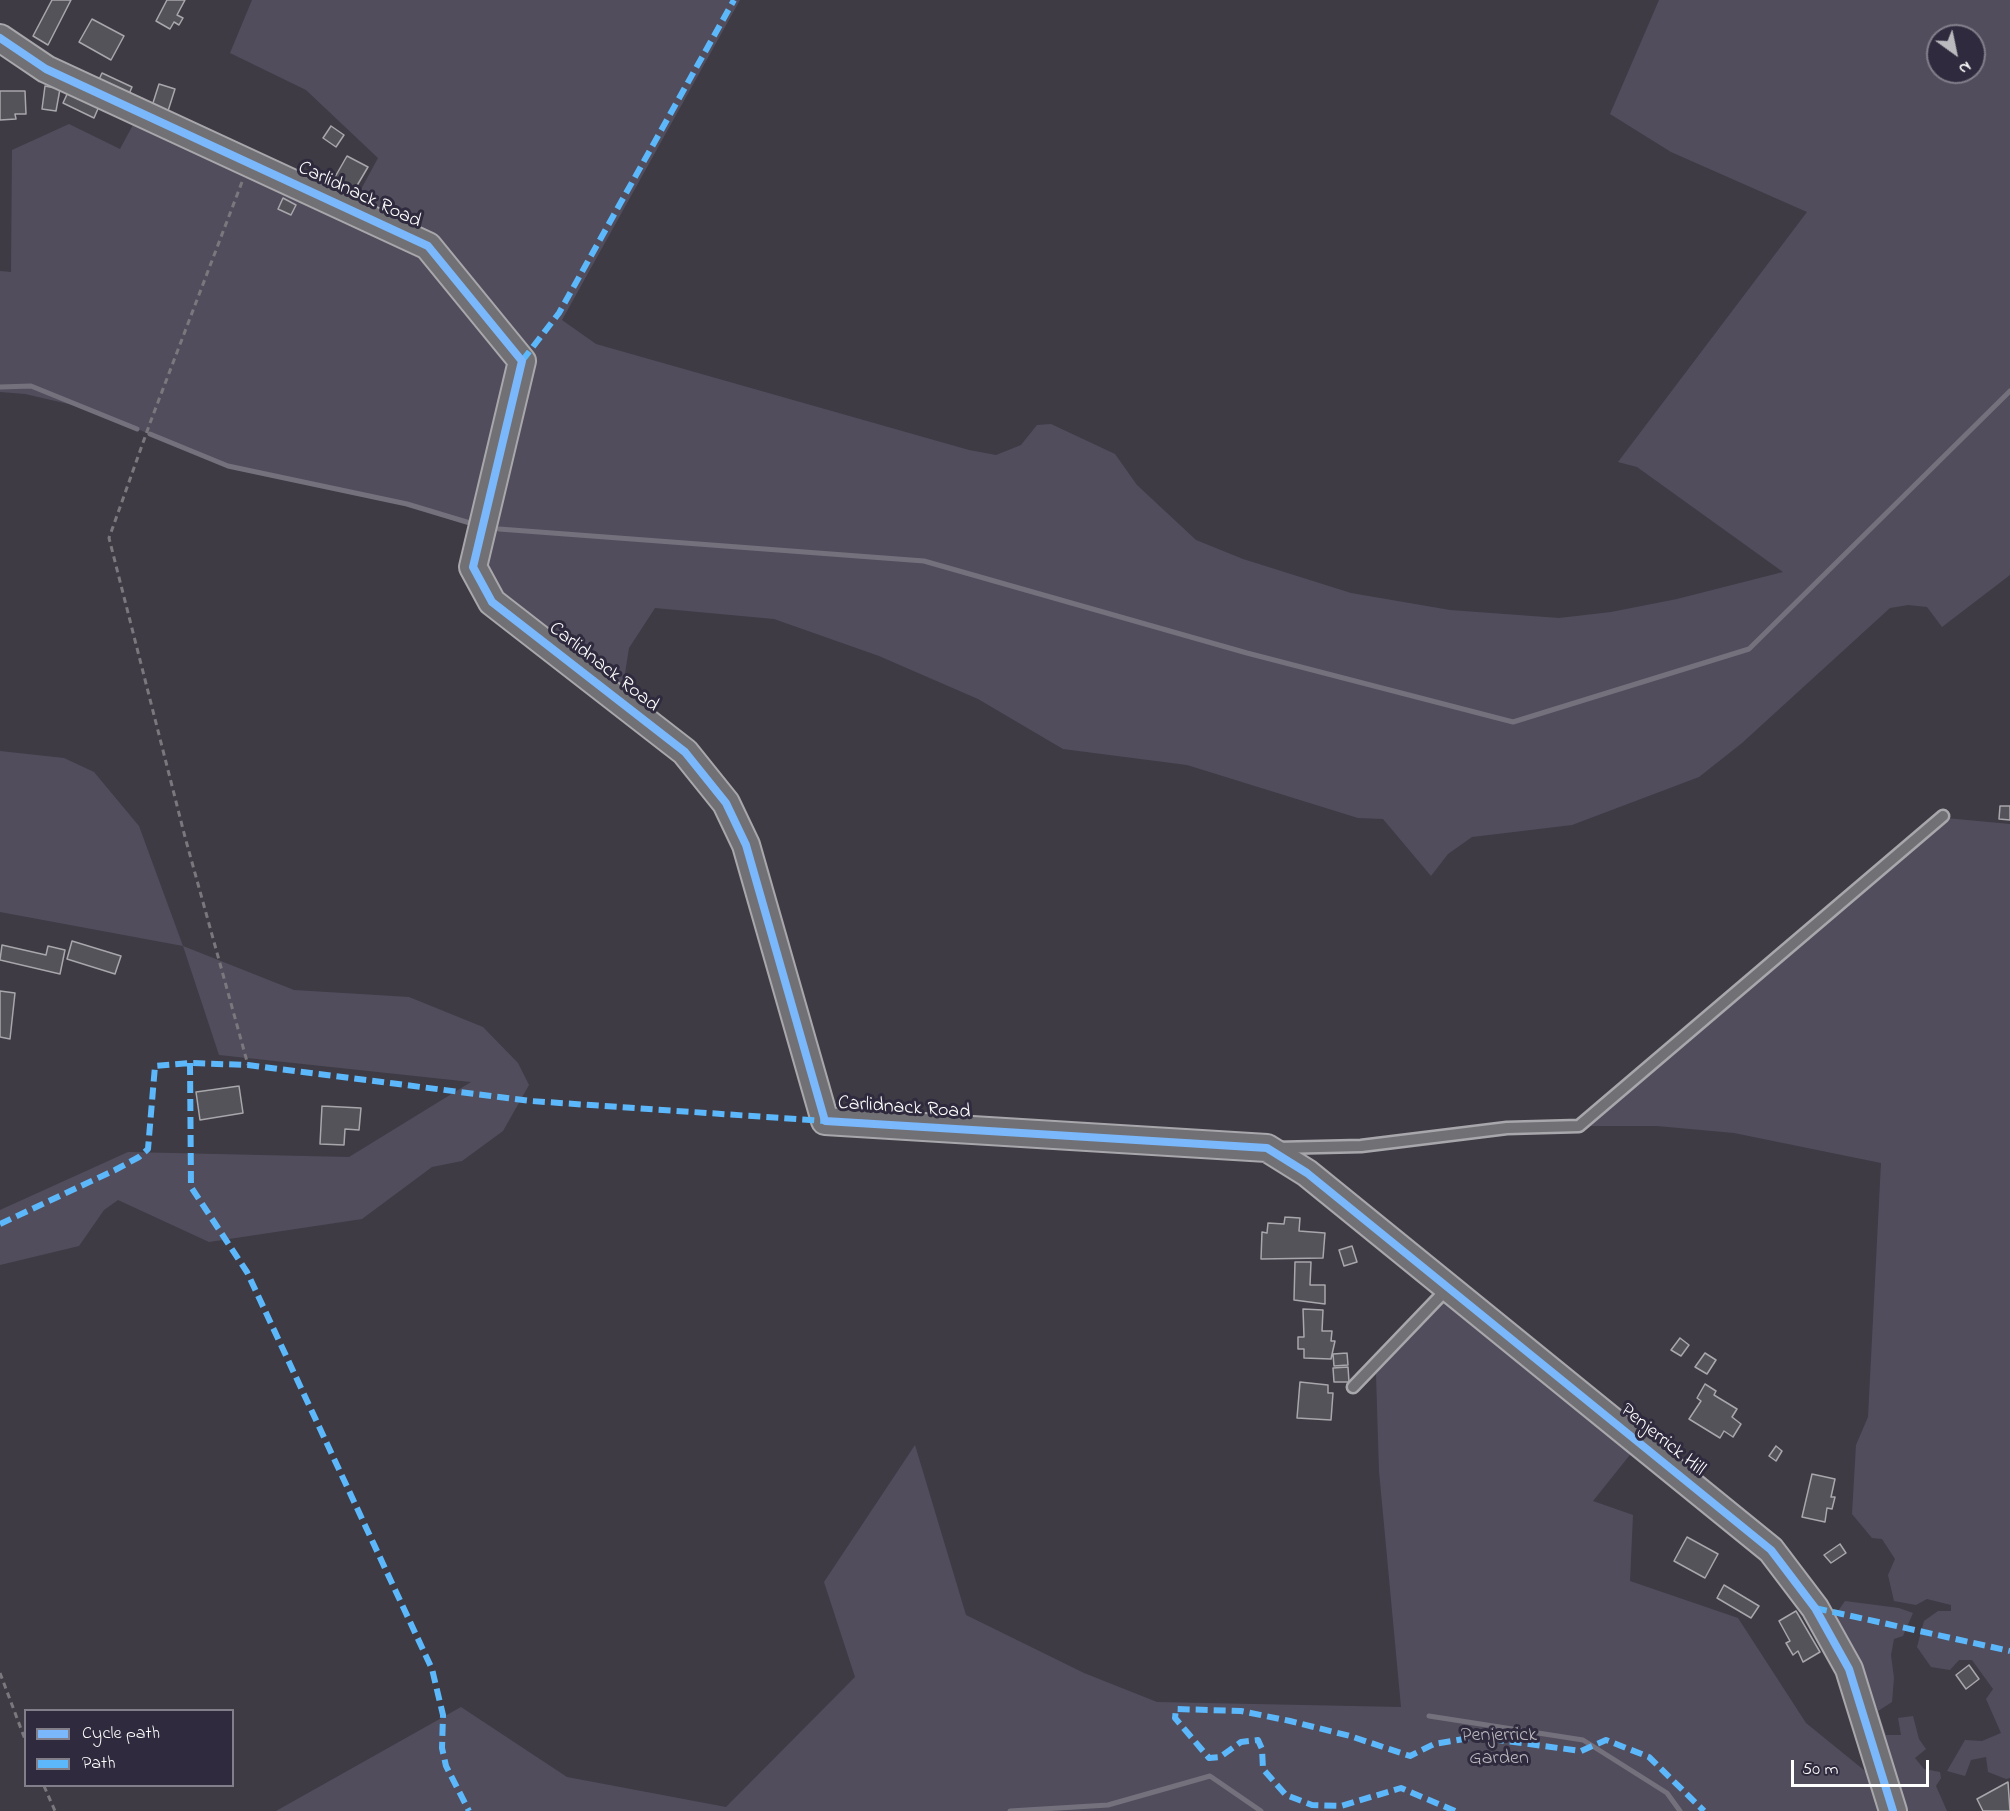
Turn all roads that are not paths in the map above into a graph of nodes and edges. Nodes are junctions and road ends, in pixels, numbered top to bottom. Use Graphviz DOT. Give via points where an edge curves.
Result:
graph roads {
  1 [pos="0,38"];
  2 [pos="1943,816"];
  3 [pos="1268,1148"];
  4 [pos="1307,1173"];
  5 [pos="1448,1288"];
  6 [pos="1353,1387"];
  7 [pos="1893,1811"];
  1 -- 3 [label="street, Carlidnack Road" via="46,69 428,246 522,361 473,567 492,603 685,752 726,803 746,846 825,1121"];
  2 -- 3 [label="lane" via="1579,1126 1484,1130 1361,1146"];
  3 -- 4 [label="street, Carlidnack Road"];
  4 -- 5 [label="street, Penjerrick Hill"];
  5 -- 6 [label="lane"];
  5 -- 7 [label="street, Penjerrick Hill" via="1770,1550 1815,1608 1850,1669"];
}
